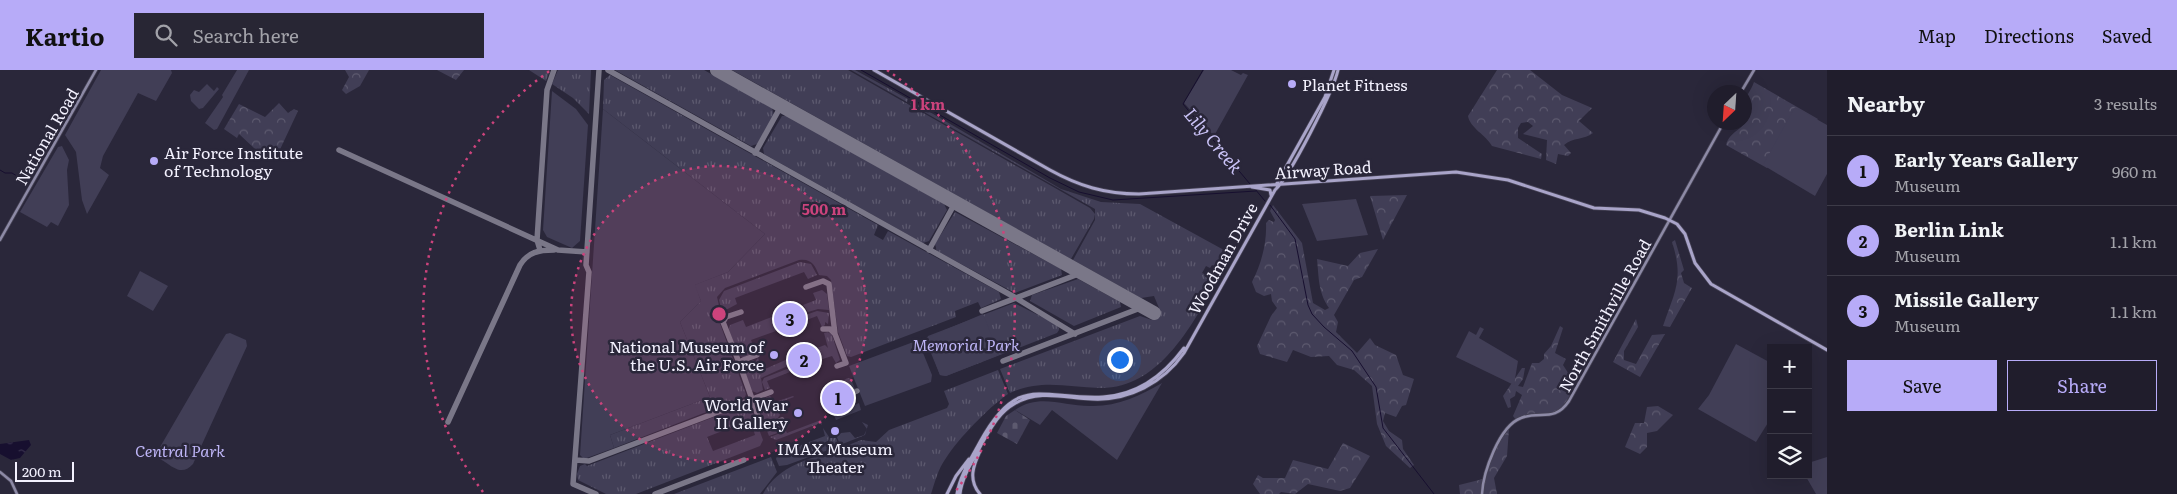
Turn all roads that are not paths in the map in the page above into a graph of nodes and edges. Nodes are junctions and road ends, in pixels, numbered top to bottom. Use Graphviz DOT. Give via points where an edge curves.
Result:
graph roads {
  1 [pos="96,70"];
  2 [pos="874,70"];
  3 [pos="1336,70"];
  4 [pos="1754,70"];
  5 [pos="1745,85"];
  6 [pos="1719,130"];
  7 [pos="1285,177"];
  8 [pos="1294,184"];
  9 [pos="1278,185"];
  10 [pos="1251,187"];
  11 [pos="1271,196"];
  12 [pos="1670,220"];
  13 [pos="0,240"];
  14 [pos="1191,339"];
  15 [pos="1827,350"];
  16 [pos="991,428"];
  17 [pos="979,444"];
  18 [pos="0,472"];
  19 [pos="17,494"];
  20 [pos="947,494"];
  21 [pos="959,494"];
  22 [pos="980,494"];
  23 [pos="1482,494"];
  1 -- 13 [label="main road, National Road"];
  2 -- 10 [label="main road, Airway Road" via="1050,170 1090,188 1139,194"];
  3 -- 7 [label="main road" via="1327,100"];
  3 -- 9 [label="main road"];
  4 -- 5 [label="main road"];
  6 -- 12 [label="main road, North Smithville Road"];
  7 -- 8 [label="main road" via="1286,181"];
  7 -- 9 [label="main road"];
  8 -- 9 [label="main road, Airway Road"];
  8 -- 12 [label="main road, Airway Road" via="1460,172 1508,180 1594,208 1650,212"];
  9 -- 10 [label="main road, Airway Road"];
  9 -- 11 [label="main road, Woodman Drive"];
  10 -- 11 [label="main road" via="1270,190"];
  11 -- 14 [label="main road, Woodman Drive"];
  12 -- 15 [label="main road" via="1686,234 1695,263 1711,284"];
  12 -- 23 [label="main road, North Smithville Road" via="1567,404 1551,415 1526,416 1509,425 1484,476"];
  14 -- 16 [label="main road, Woodman Drive" via="1170,369 1137,391 1100,399 1034,396 1010,406"];
  14 -- 17 [label="main road, Woodman Drive" via="1161,374 1134,390 1104,397 1051,392 1023,396 998,413"];
  16 -- 21 [label="main road, Woodman Drive" via="966,472"];
  16 -- 22 [label="main road" via="972,472 973,484"];
  17 -- 20 [label="main road"];
  17 -- 21 [label="main road, Woodman Drive" via="963,474"];
  18 -- 19 [label="main road" via="11,481"];
}
